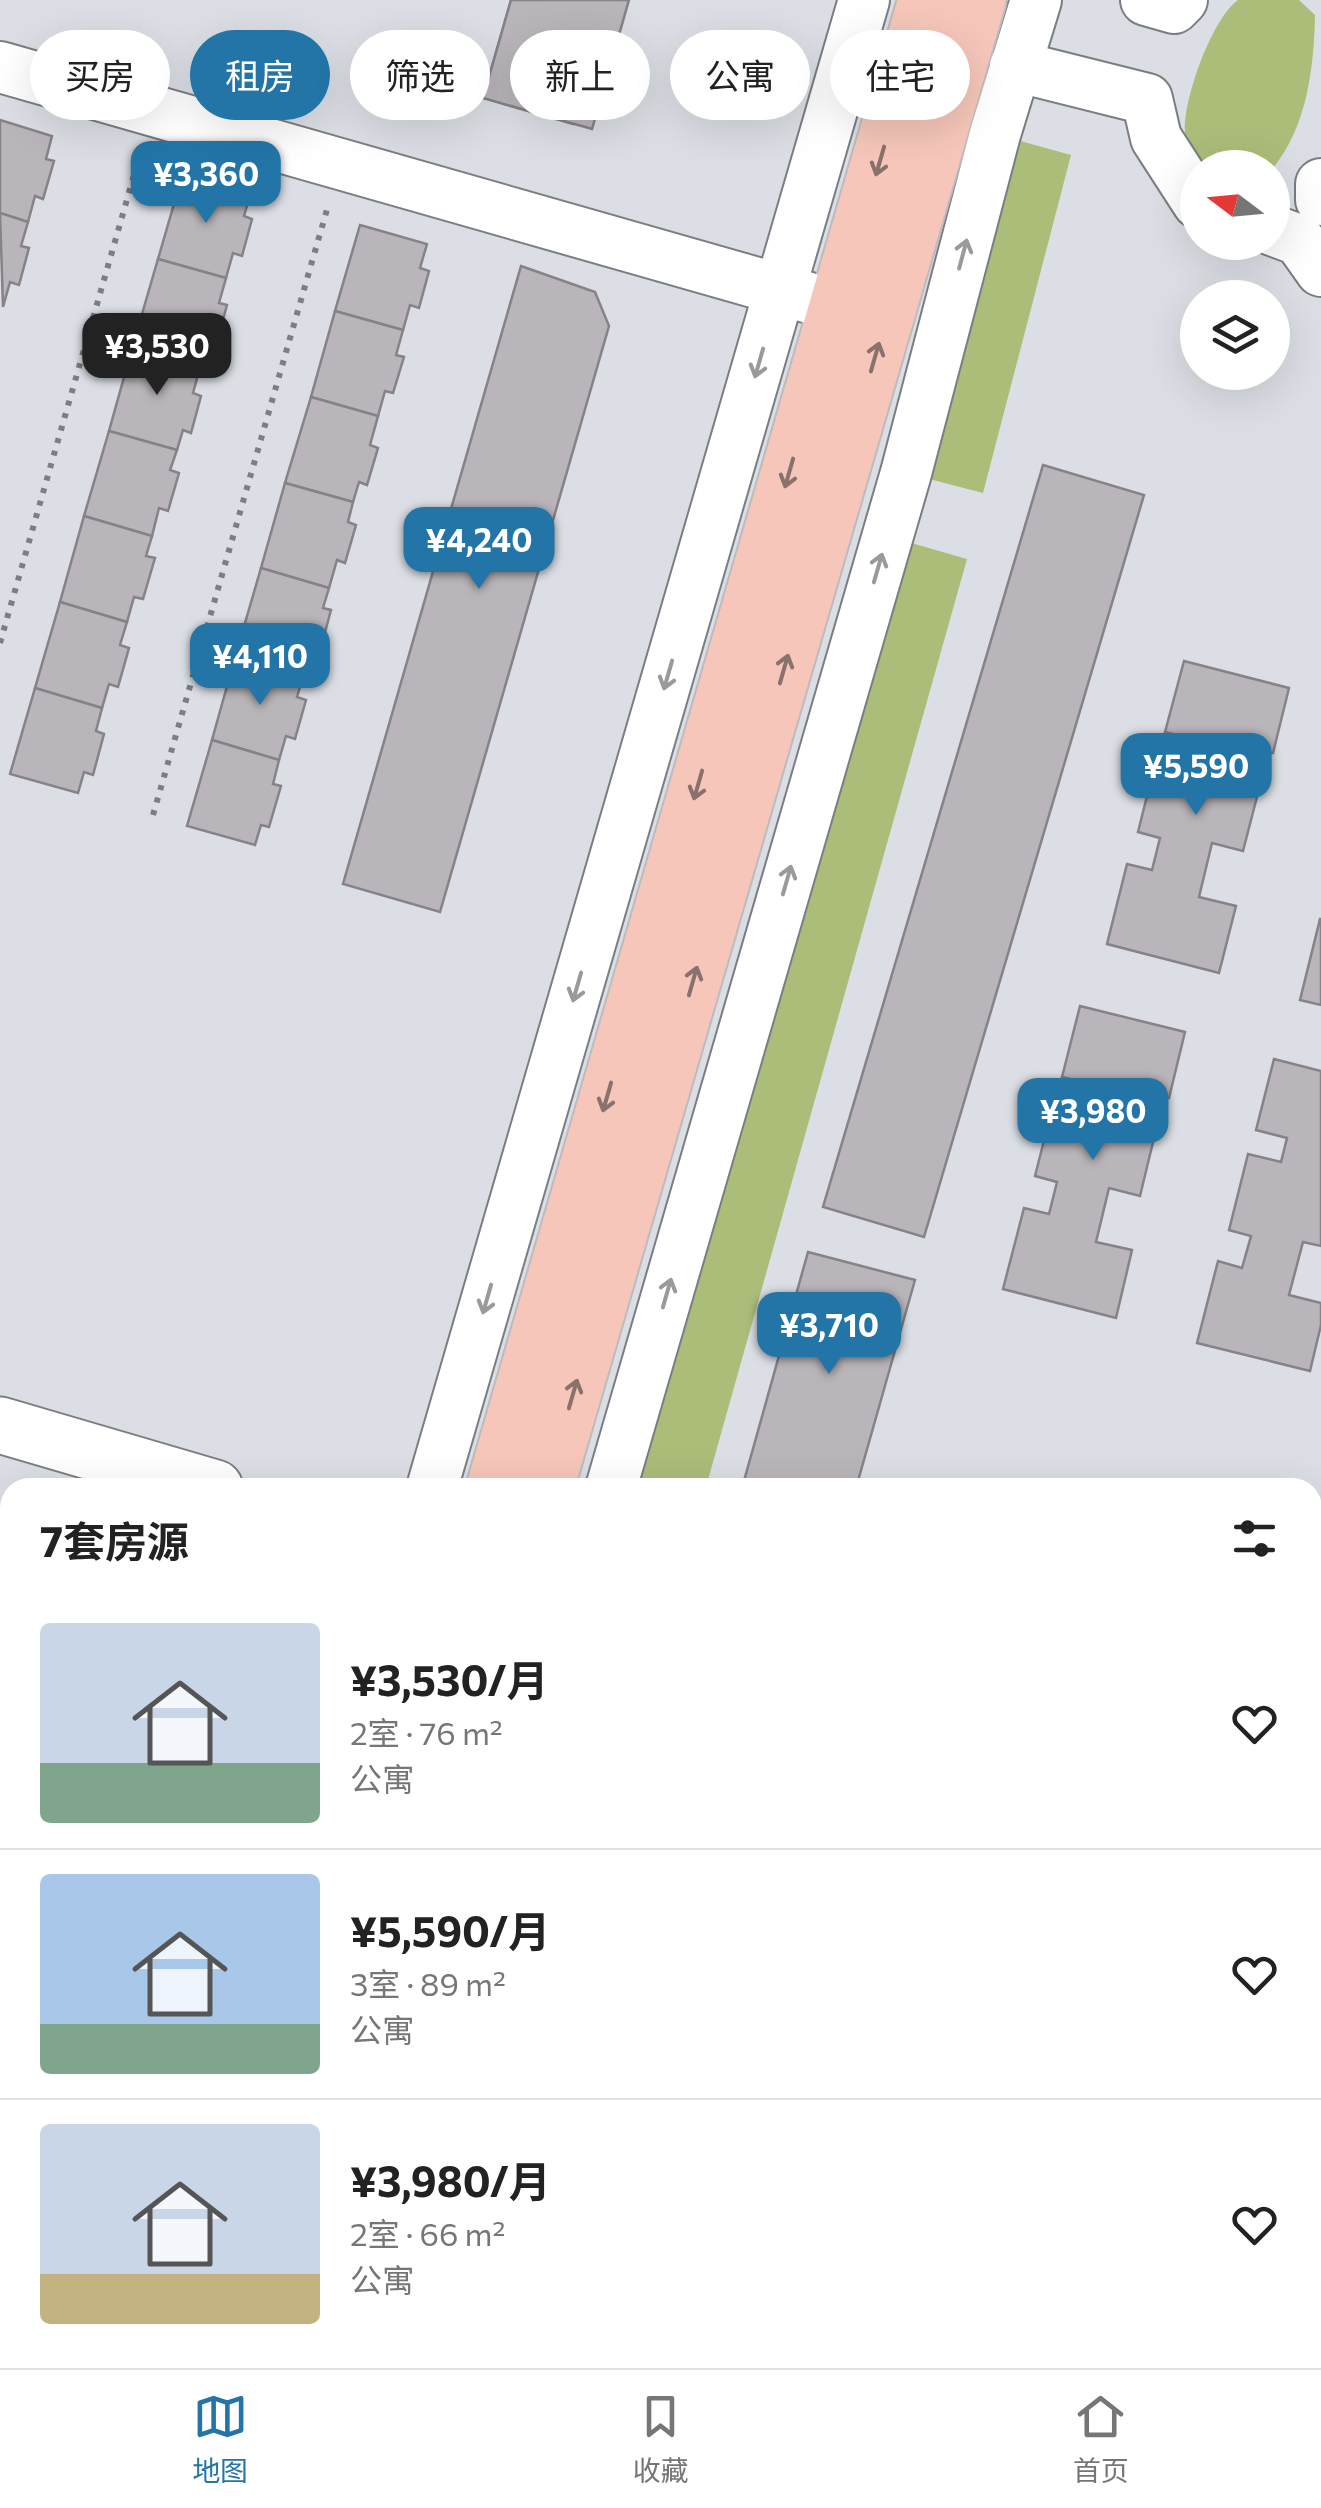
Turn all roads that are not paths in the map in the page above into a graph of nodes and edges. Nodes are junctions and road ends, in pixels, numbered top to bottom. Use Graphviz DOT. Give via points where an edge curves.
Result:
graph roads {
  1 [pos="864,0"];
  2 [pos="926,0"];
  3 [pos="978,0"];
  4 [pos="1036,0"];
  5 [pos="1146,0"];
  6 [pos="1182,0"];
  7 [pos="1015,66"];
  8 [pos="0,67"];
  9 [pos="1180,175"];
  10 [pos="1321,184"];
  11 [pos="1321,200"];
  12 [pos="1290,237"];
  13 [pos="1321,271"];
  14 [pos="780,290"];
  15 [pos="837,306"];
  16 [pos="0,1426"];
  17 [pos="180,1478"];
  18 [pos="435,1478"];
  19 [pos="497,1478"];
  20 [pos="549,1478"];
  21 [pos="614,1478"];
  1 -- 14 [label="street"];
  2 -- 15 [label="highway, one-way"];
  20 -- 3 [label="highway, one-way"];
  4 -- 7 [label="street"];
  5 -- 6 [label="street" via="1174,8"];
  7 -- 9 [label="street" via="1147,99 1156,138"];
  21 -- 7 [label="street, one-way" via="906,473"];
  8 -- 14 [label="street"];
  10 -- 11 [label="street"];
  12 -- 13 [label="street"];
  14 -- 15 [label="street"];
  14 -- 18 [label="street, one-way"];
  15 -- 19 [label="highway, one-way"];
  16 -- 17 [label="street"];
}
